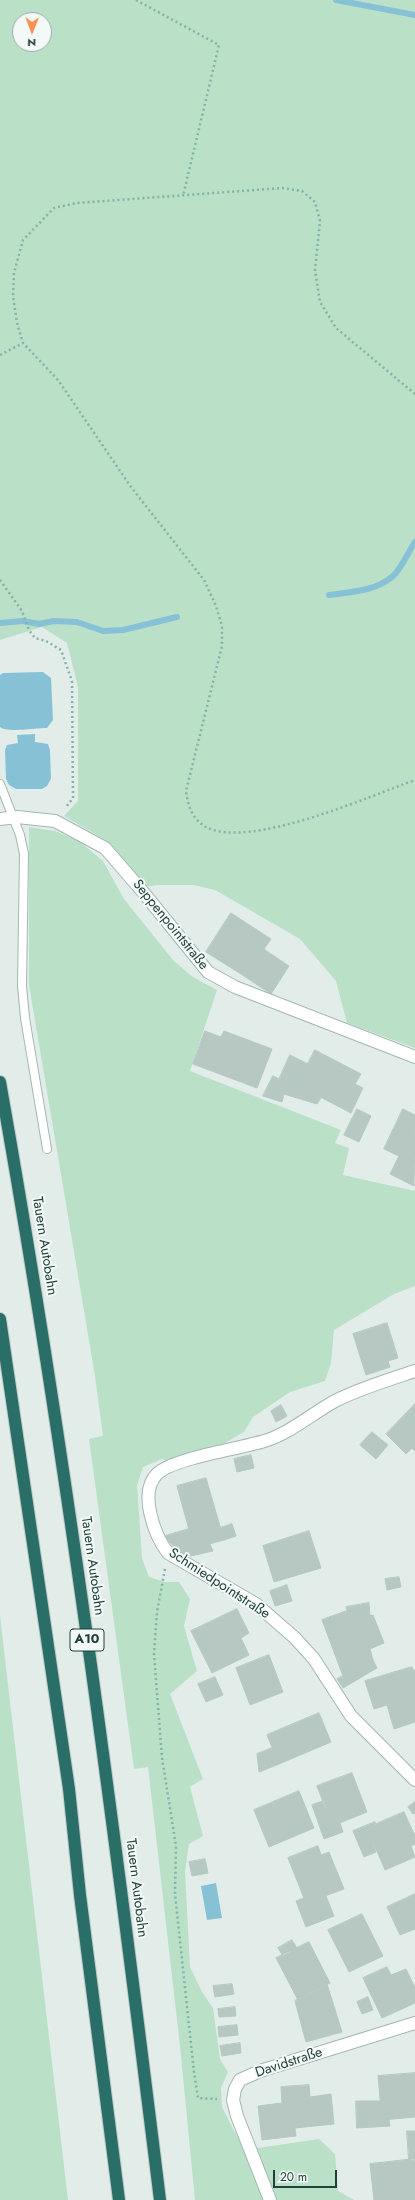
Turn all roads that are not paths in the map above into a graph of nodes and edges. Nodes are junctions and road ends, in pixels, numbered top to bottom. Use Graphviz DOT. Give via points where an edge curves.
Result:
graph roads {
  1 [pos="0,784"];
  2 [pos="13,818"];
  3 [pos="0,819"];
  4 [pos="415,1057"];
  5 [pos="0,1082"];
  6 [pos="47,1149"];
  7 [pos="0,1319"];
  8 [pos="415,1371"];
  9 [pos="415,1780"];
  10 [pos="415,2023"];
  11 [pos="119,2200"];
  12 [pos="160,2200"];
  13 [pos="270,2200"];
  1 -- 2 [label="lane"];
  2 -- 3 [label="street, Seppenpointstraße"];
  2 -- 4 [label="street, Seppenpointstraße" via="55,821 105,848 208,972 235,987"];
  2 -- 6 [label="lane" via="24,854 22,986 25,1018"];
  5 -- 12 [label="highway, Tauern Autobahn / A10" via="23,1209 63,1466 115,1839"];
  7 -- 11 [label="highway, A10" via="69,1789"];
  8 -- 9 [label="street, Schmiedpointstraße" via="375,1384 336,1401 266,1441 176,1464 157,1474 149,1491 152,1524 159,1542 168,1553 256,1604 295,1638 314,1659 351,1716"];
  10 -- 13 [label="street, Davidstraße" via="260,2071 240,2080 235,2089 234,2100 237,2116"];
}
